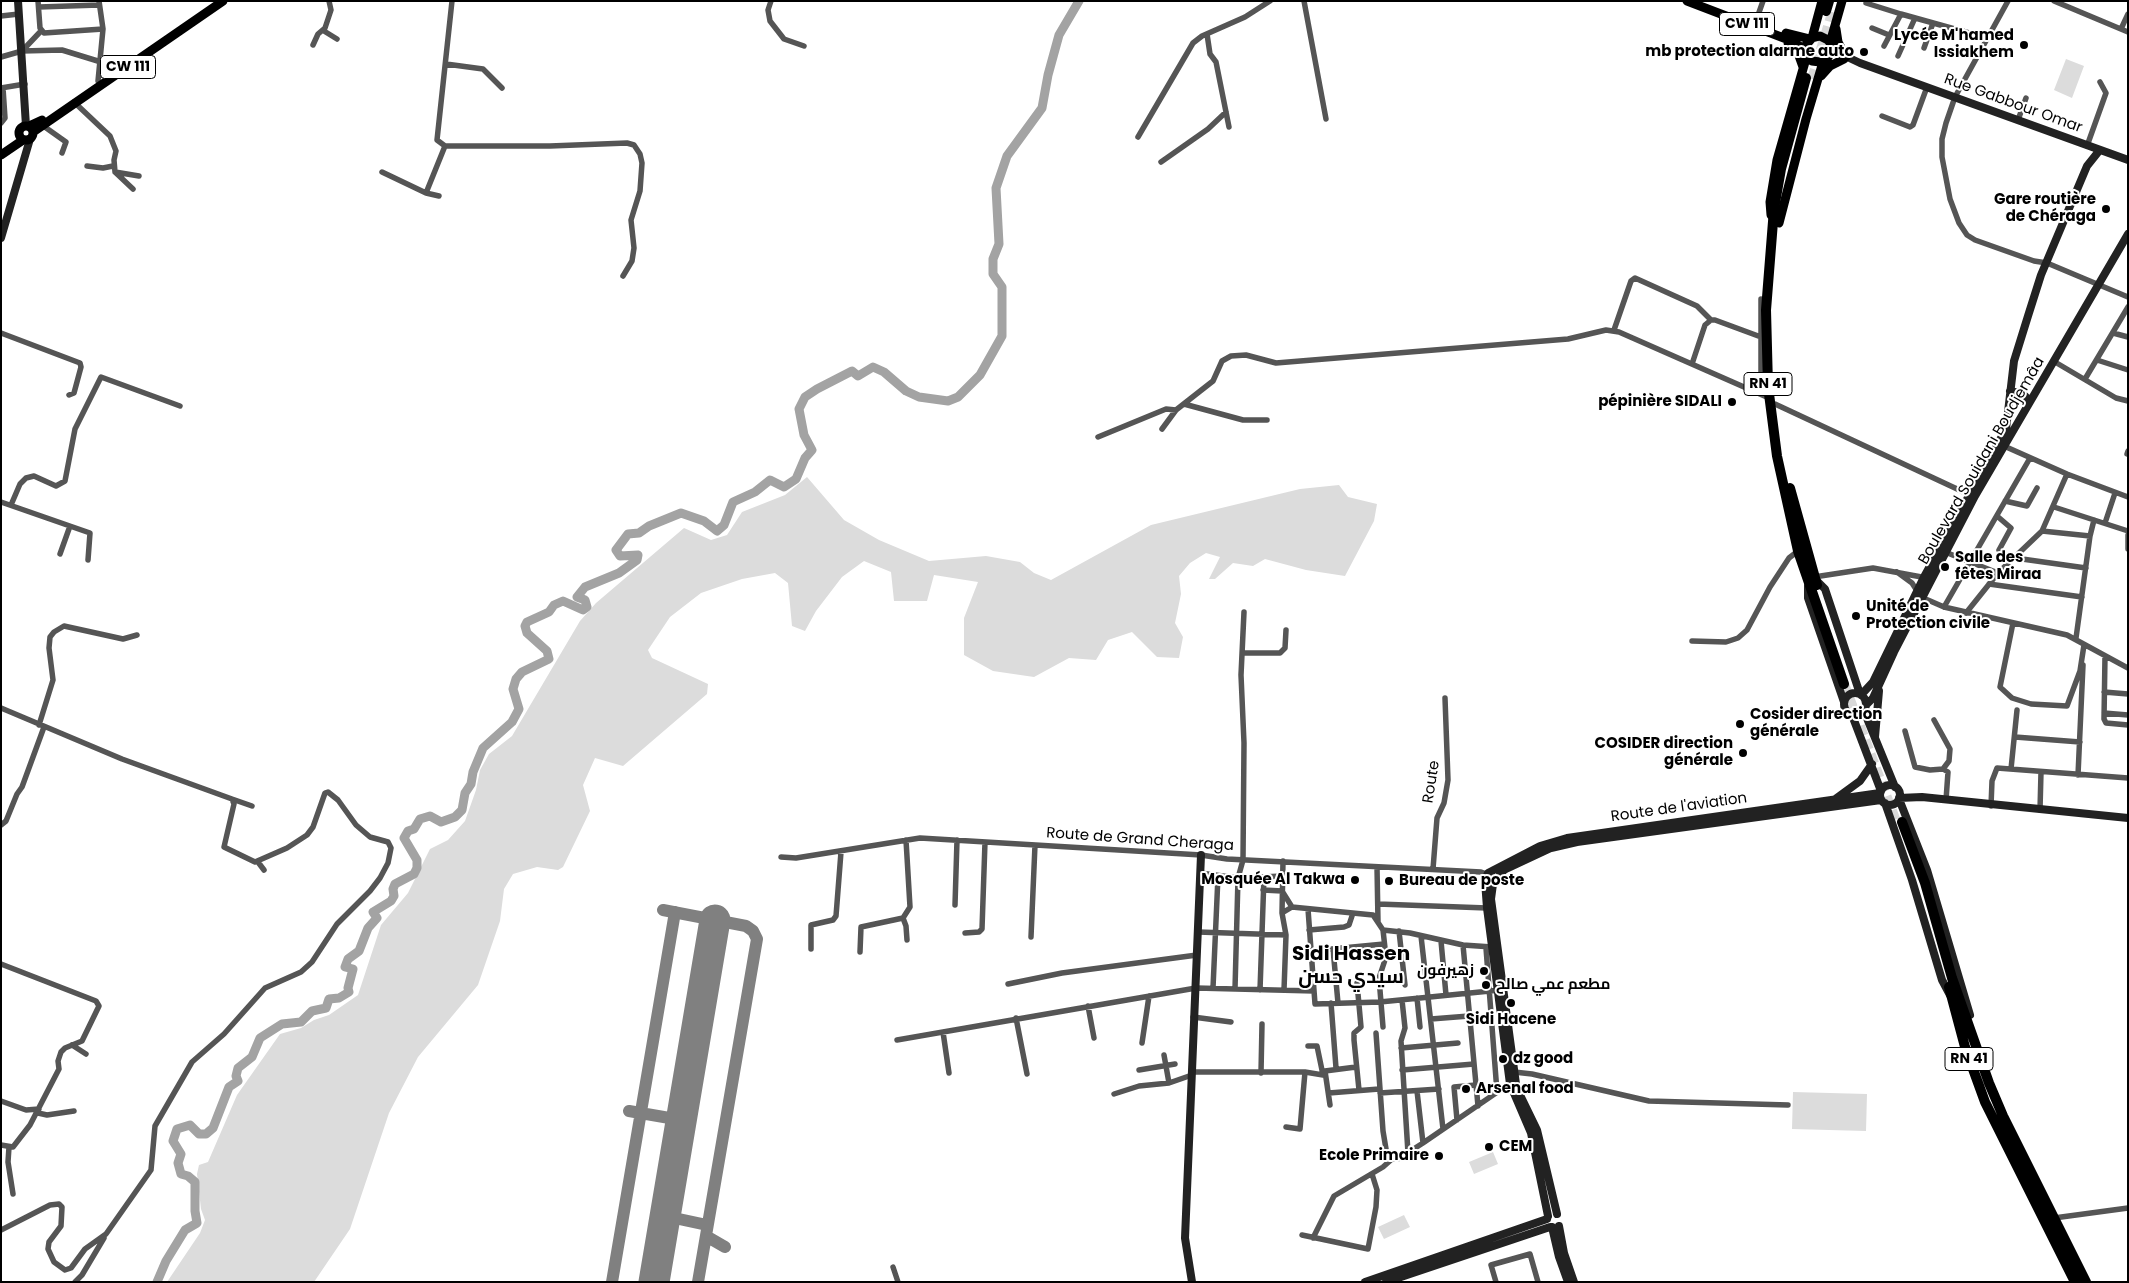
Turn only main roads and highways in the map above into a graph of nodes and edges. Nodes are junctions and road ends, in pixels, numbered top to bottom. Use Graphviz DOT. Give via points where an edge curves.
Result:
graph roads {
  1 [pos="213,1"];
  2 [pos="223,1"];
  3 [pos="1687,1"];
  4 [pos="1703,1"];
  5 [pos="1842,1"];
  6 [pos="1829,5"];
  7 [pos="1836,24"];
  8 [pos="1772,33"];
  9 [pos="1811,38"];
  10 [pos="1830,44"];
  11 [pos="1806,53"];
  12 [pos="1825,60"];
  13 [pos="1804,67"];
  14 [pos="1812,79"];
  15 [pos="26,134"];
  16 [pos="1,148"];
  17 [pos="1,156"];
  18 [pos="1776,223"];
  19 [pos="1768,398"];
  20 [pos="1813,579"];
  21 [pos="1850,682"];
  22 [pos="2075,1282"];
  23 [pos="2086,1282"];
  1 -- 15 [label="main road, CW 111"];
  2 -- 15 [label="main road, CW 111"];
  3 -- 8 [label="main road, CW 111"];
  4 -- 9 [label="main road, CW 111" via="1794,36"];
  5 -- 7 [label="main road"];
  6 -- 9 [label="main road"];
  7 -- 10 [label="main road"];
  7 -- 14 [label="main road" via="1838,42 1845,58"];
  8 -- 11 [label="main road, CW 111" via="1792,41"];
  8 -- 13 [label="main road" via="1793,47"];
  9 -- 10 [label="main road" via="1824,37"];
  9 -- 11 [label="main road"];
  10 -- 12 [label="main road"];
  11 -- 12 [label="main road" via="1816,62"];
  11 -- 13 [label="main road"];
  12 -- 14 [label="main road"];
  13 -- 18 [label="main road" via="1774,172 1770,202"];
  14 -- 18 [label="highway, RN 41"];
  15 -- 16 [label="main road"];
  15 -- 17 [label="main road"];
  18 -- 19 [label="highway, RN 41"];
  19 -- 20 [label="highway, RN 41"];
  19 -- 20 [label="highway, RN 41" via="1798,551"];
  20 -- 21 [label="highway, RN 41"];
  22 -- 23 [label="highway, RN 41" via="1985,1102 1965,1047 1900,823 1926,883 1952,978 2003,1116"];
}
